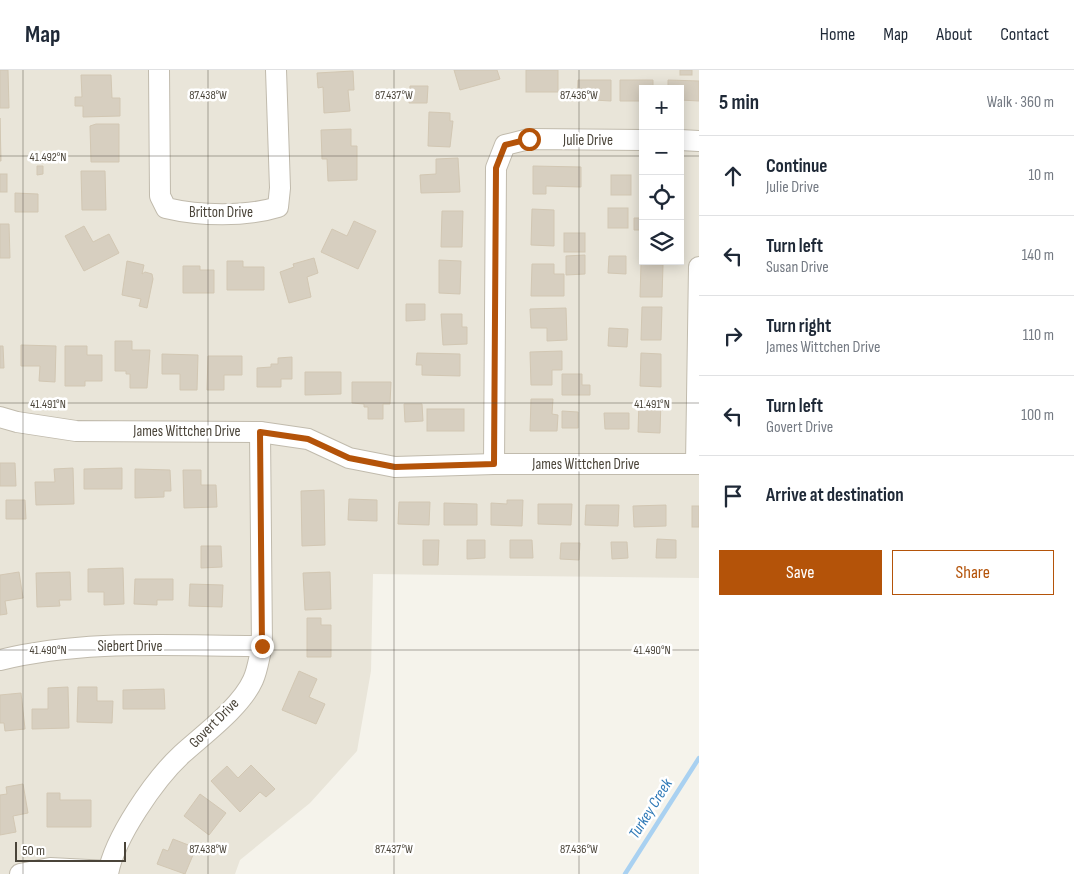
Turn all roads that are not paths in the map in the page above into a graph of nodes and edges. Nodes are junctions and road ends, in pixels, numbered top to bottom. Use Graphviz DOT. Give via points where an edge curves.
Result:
graph roads {
  1 [pos="159,70"];
  2 [pos="276,70"];
  3 [pos="639,140"];
  4 [pos="684,140"];
  5 [pos="699,141"];
  6 [pos="699,267"];
  7 [pos="0,417"];
  8 [pos="260,432"];
  9 [pos="494,464"];
  10 [pos="697,464"];
  11 [pos="262,646"];
  12 [pos="0,660"];
  13 [pos="108,872"];
  14 [pos="20,874"];
  1 -- 2 [label="street, Britton Drive" via="160,196 166,208 182,212 258,214 278,207"];
  3 -- 9 [label="street, Julie Drive" via="529,139 505,145 496,168"];
  4 -- 5 [label="street"];
  6 -- 10 [label="street"];
  7 -- 8 [label="street, James Wittchen Drive" via="76,431"];
  8 -- 9 [label="street, James Wittchen Drive" via="308,439 349,458 395,467"];
  8 -- 11 [label="street, Govert Drive"];
  9 -- 10 [label="street, James Wittchen Drive"];
  11 -- 12 [label="street, Siebert Drive" via="77,646"];
  11 -- 13 [label="street, Govert Drive" via="253,680 228,713 180,757 146,798 125,828"];
  13 -- 14 [label="street" via="50,868"];
}
